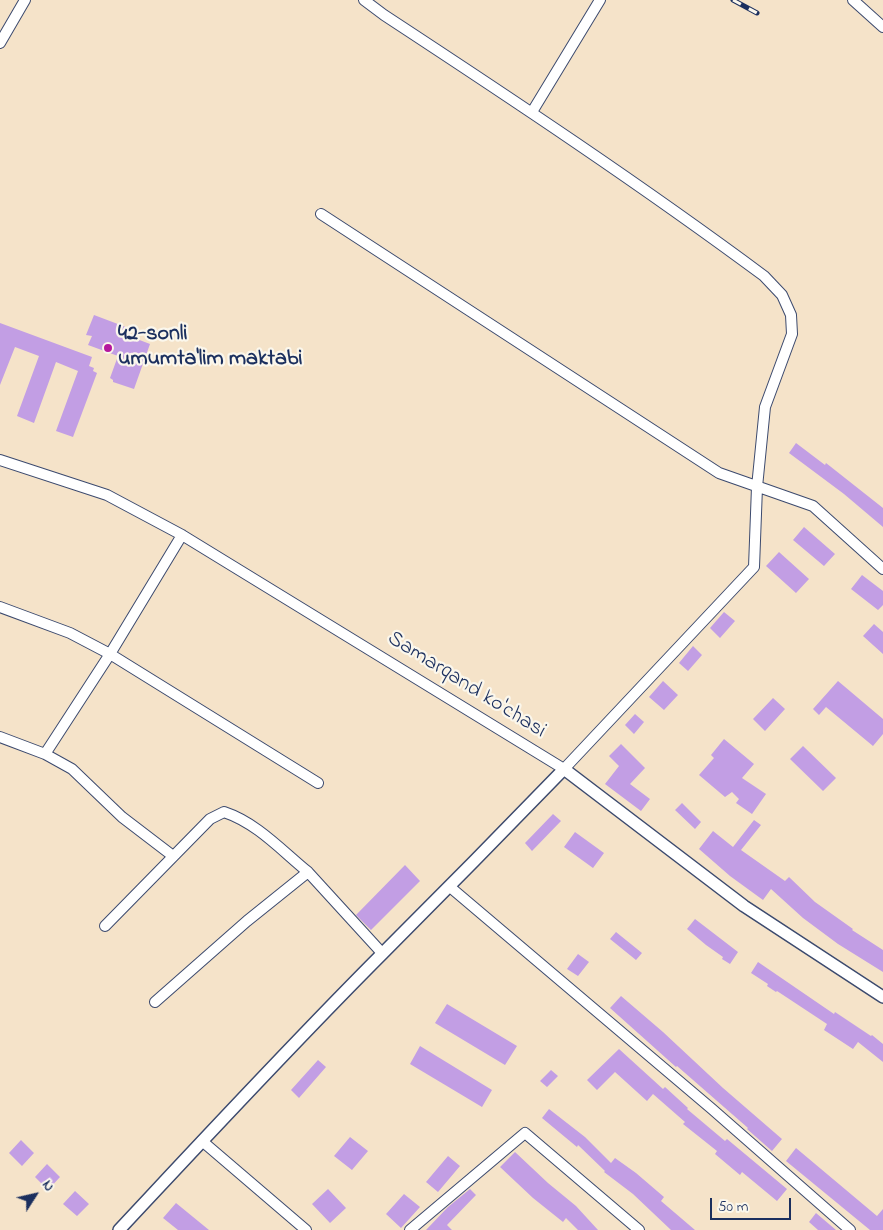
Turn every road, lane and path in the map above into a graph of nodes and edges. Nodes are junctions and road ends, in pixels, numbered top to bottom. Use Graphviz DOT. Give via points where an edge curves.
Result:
graph roads {
  1 [pos="24,0"];
  2 [pos="364,0"];
  3 [pos="600,0"];
  4 [pos="853,0"];
  5 [pos="883,27"];
  6 [pos="0,43"];
  7 [pos="532,112"];
  8 [pos="320,214"];
  9 [pos="0,460"];
  10 [pos="757,487"];
  11 [pos="182,535"];
  12 [pos="883,569"];
  13 [pos="0,607"];
  14 [pos="110,654"];
  15 [pos="0,737"];
  16 [pos="45,754"];
  17 [pos="564,769"];
  18 [pos="318,783"];
  19 [pos="173,856"];
  20 [pos="308,872"];
  21 [pos="450,887"];
  22 [pos="105,926"];
  23 [pos="382,953"];
  24 [pos="883,997"];
  25 [pos="155,1002"];
  26 [pos="202,1141"];
  27 [pos="119,1230"];
  28 [pos="306,1230"];
  29 [pos="410,1230"];
  30 [pos="639,1230"];
  31 [pos="850,1230"];
  1 -- 6 [label="street"];
  2 -- 7 [label="street"];
  3 -- 7 [label="street"];
  4 -- 5 [label="street"];
  7 -- 10 [label="street" via="741,259 782,295 791,315 792,334 765,407"];
  8 -- 10 [label="street" via="719,474"];
  9 -- 11 [label="street, Samarqand ko'chasi" via="107,495"];
  10 -- 12 [label="street" via="812,506"];
  10 -- 17 [label="street" via="754,567"];
  11 -- 14 [label="street"];
  11 -- 17 [label="street, Samarqand ko'chasi"];
  13 -- 14 [label="street" via="70,634"];
  14 -- 16 [label="street"];
  14 -- 18 [label="street"];
  15 -- 16 [label="street"];
  16 -- 19 [label="street" via="72,769 122,817"];
  17 -- 21 [label="street"];
  17 -- 24 [label="street, Samarqand ko'chasi" via="744,906"];
  19 -- 20 [label="street" via="210,819 224,812 254,826"];
  19 -- 22 [label="street"];
  20 -- 23 [label="street"];
  20 -- 25 [label="street"];
  21 -- 23 [label="street"];
  21 -- 31 [label="street"];
  23 -- 26 [label="street"];
  26 -- 27 [label="street"];
  26 -- 28 [label="street"];
  29 -- 30 [label="street" via="524,1133"];
}
